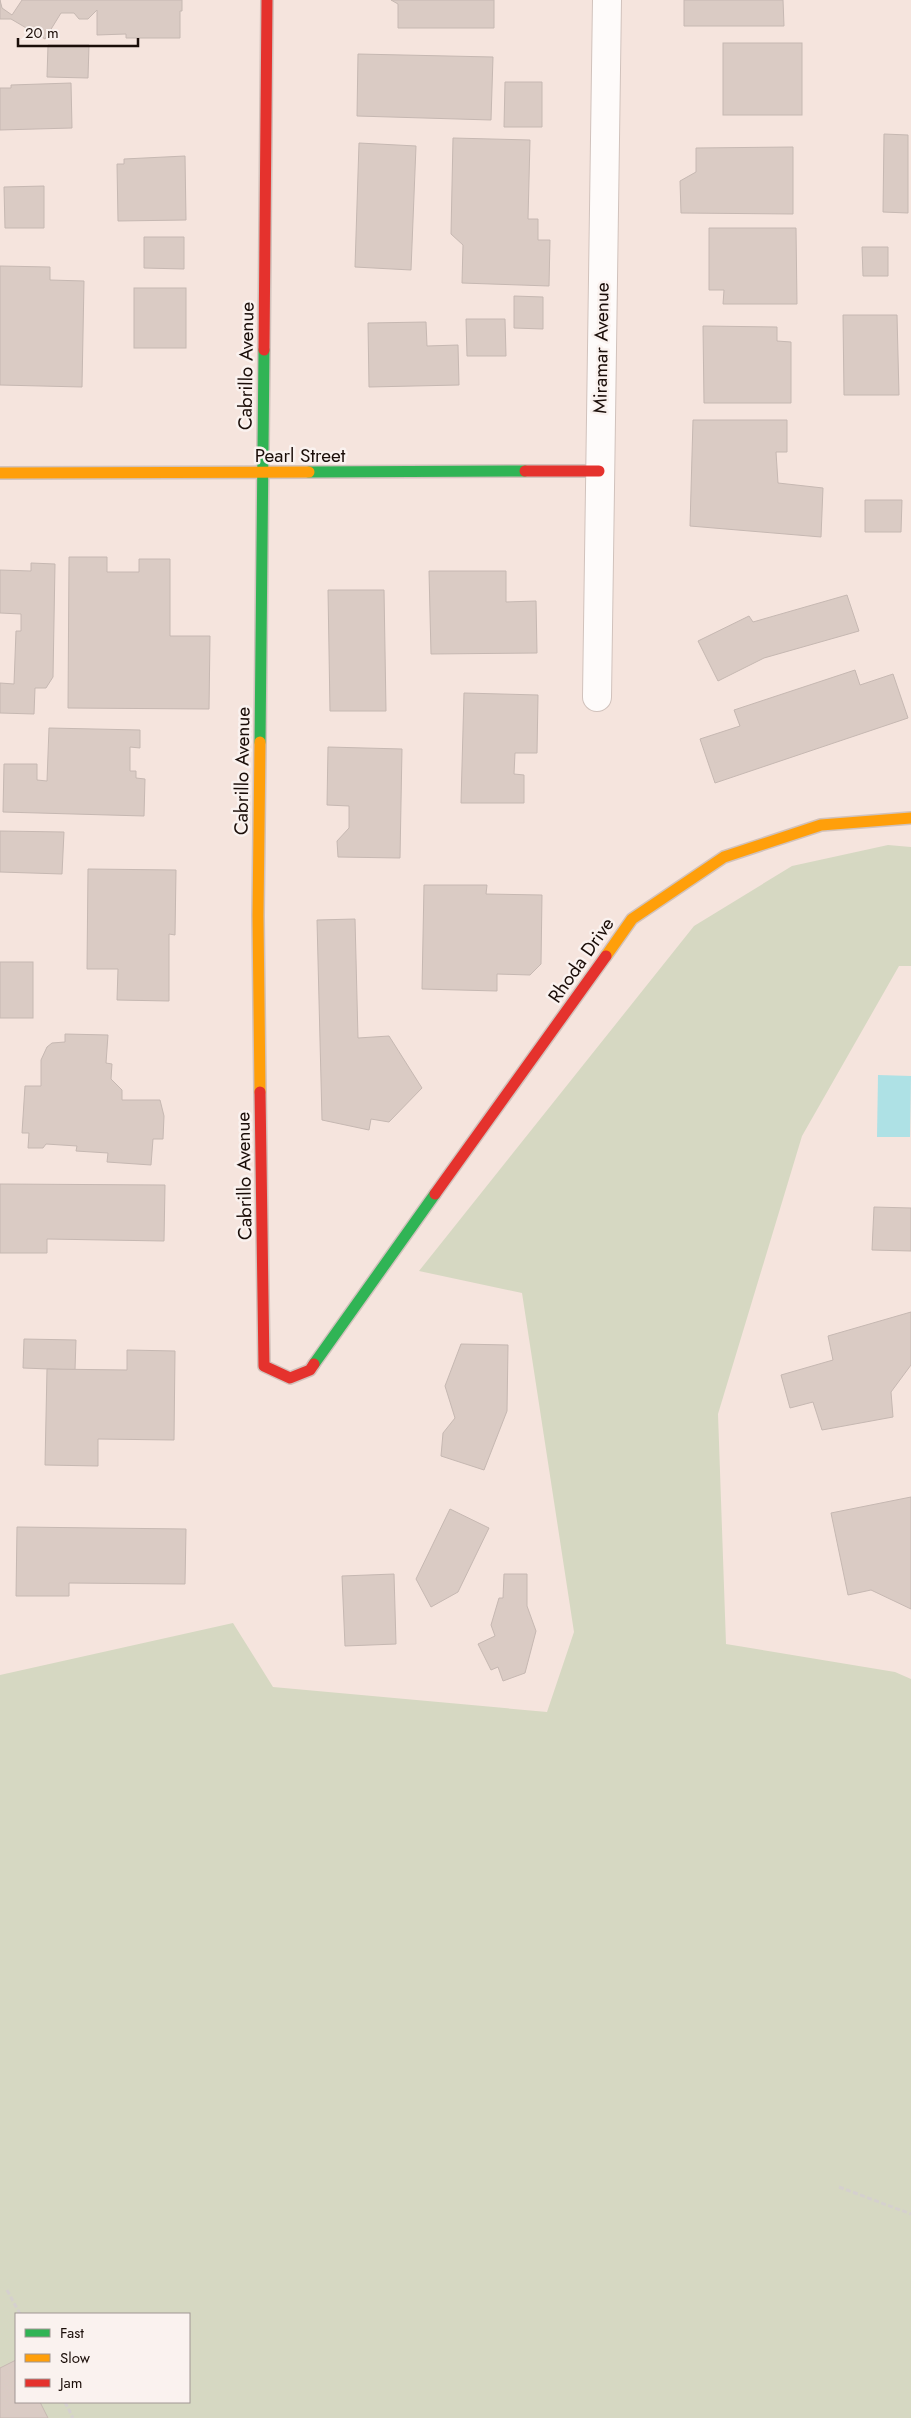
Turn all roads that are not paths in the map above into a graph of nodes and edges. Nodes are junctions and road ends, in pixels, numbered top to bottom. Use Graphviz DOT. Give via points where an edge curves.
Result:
graph roads {
  1 [pos="267,0"];
  2 [pos="607,0"];
  3 [pos="599,471"];
  4 [pos="263,472"];
  5 [pos="0,473"];
  6 [pos="597,697"];
  7 [pos="911,818"];
  8 [pos="382,1268"];
  1 -- 4 [label="street, Cabrillo Avenue"];
  2 -- 3 [label="street, Miramar Avenue"];
  3 -- 4 [label="street, Pearl Street"];
  3 -- 6 [label="street, Miramar Avenue"];
  4 -- 5 [label="street, Pearl Street"];
  4 -- 8 [label="street, Cabrillo Avenue" via="258,916 264,1366 290,1378 310,1370"];
  7 -- 8 [label="street, Rhoda Drive" via="821,824 724,856 632,919"];
}
